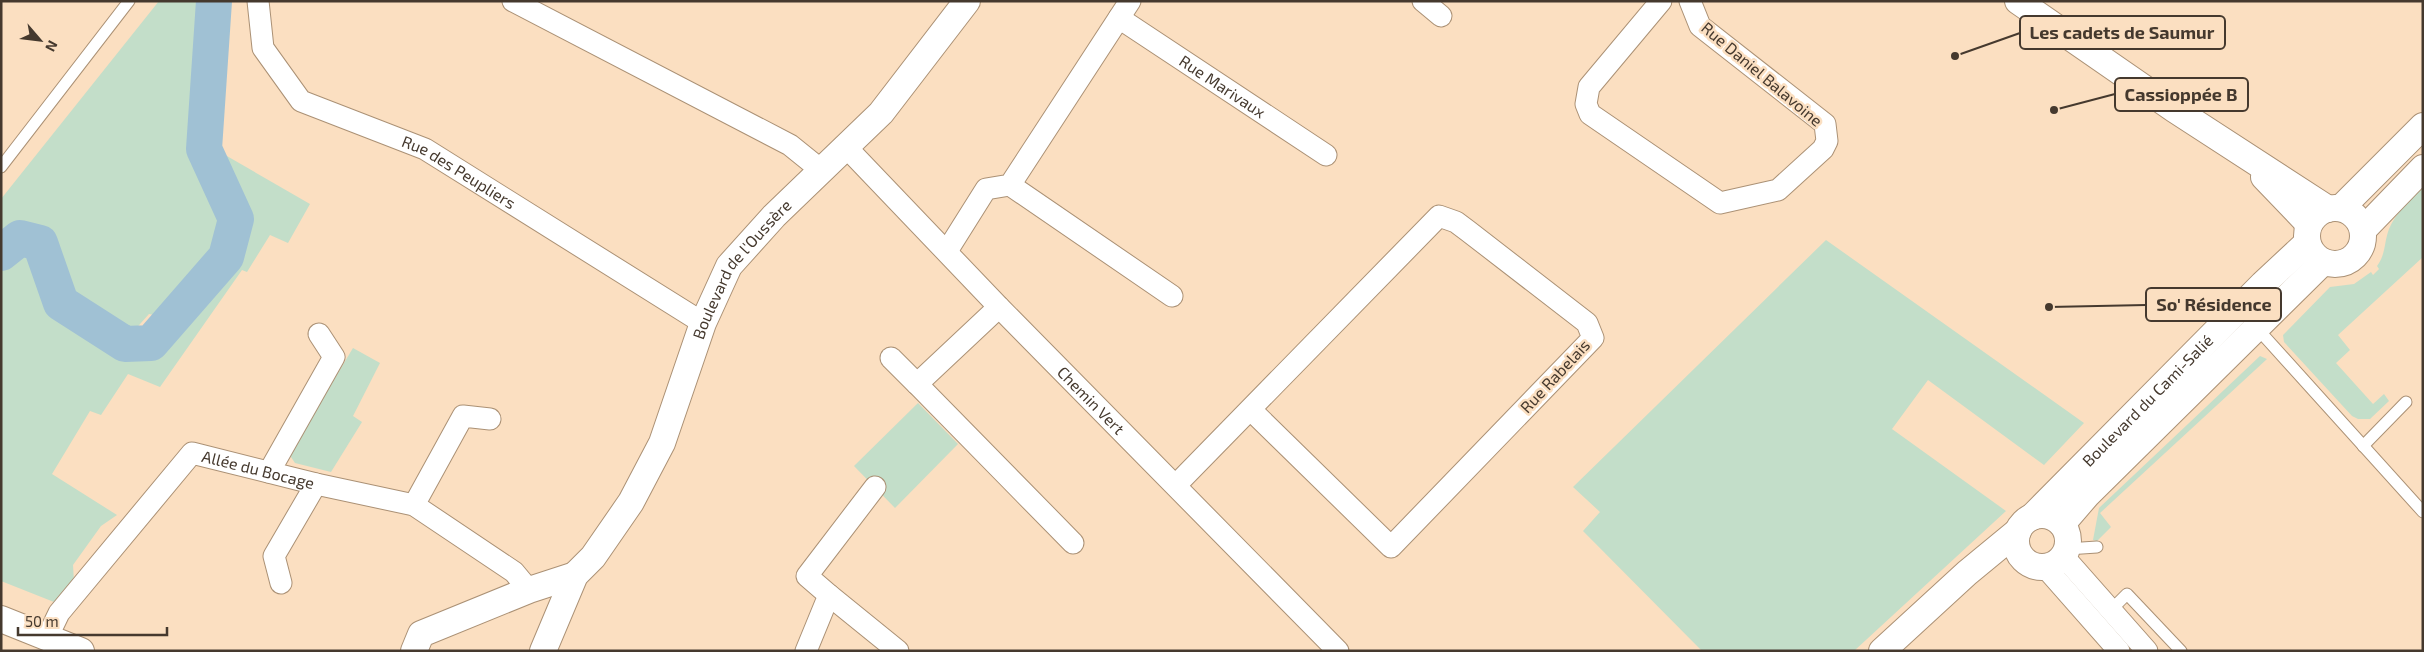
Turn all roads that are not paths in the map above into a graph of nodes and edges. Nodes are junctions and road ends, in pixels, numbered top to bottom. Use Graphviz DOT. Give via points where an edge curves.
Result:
graph roads {
  1 [pos="130,1"];
  2 [pos="258,1"];
  3 [pos="513,1"];
  4 [pos="967,1"];
  5 [pos="1423,1"];
  6 [pos="1661,1"];
  7 [pos="1690,1"];
  8 [pos="2018,1"];
  9 [pos="1125,10"];
  10 [pos="1441,16"];
  11 [pos="2423,126"];
  12 [pos="847,148"];
  13 [pos="1326,155"];
  14 [pos="1,167"];
  15 [pos="2423,168"];
  16 [pos="821,170"];
  17 [pos="1010,185"];
  18 [pos="2322,229"];
  19 [pos="2363,230"];
  20 [pos="947,251"];
  21 [pos="2263,284"];
  22 [pos="1172,296"];
  23 [pos="999,307"];
  24 [pos="703,324"];
  25 [pos="2256,328"];
  26 [pos="319,334"];
  27 [pos="891,358"];
  28 [pos="918,384"];
  29 [pos="2406,402"];
  30 [pos="1251,410"];
  31 [pos="490,418"];
  32 [pos="2363,446"];
  33 [pos="269,472"];
  34 [pos="316,484"];
  35 [pos="1176,485"];
  36 [pos="875,487"];
  37 [pos="414,505"];
  38 [pos="2423,512"];
  39 [pos="2025,524"];
  40 [pos="1073,543"];
  41 [pos="2097,547"];
  42 [pos="2053,552"];
  43 [pos="1967,573"];
  44 [pos="574,576"];
  45 [pos="281,583"];
  46 [pos="528,590"];
  47 [pos="829,595"];
  48 [pos="2111,610"];
  49 [pos="1,619"];
  50 [pos="2156,624"];
  51 [pos="48,638"];
  52 [pos="2143,646"];
  53 [pos="81,651"];
  54 [pos="414,651"];
  55 [pos="543,651"];
  56 [pos="806,651"];
  57 [pos="898,651"];
  58 [pos="1338,651"];
  59 [pos="1882,651"];
  60 [pos="2119,651"];
  61 [pos="2181,651"];
  1 -- 14 [label="lane"];
  2 -- 24 [label="street, Rue des Peupliers" via="263,48 300,101 425,149"];
  3 -- 16 [label="street" via="790,145"];
  4 -- 12 [label="street, Boulevard de l'Oussère" via="882,113"];
  5 -- 10 [label="street"];
  6 -- 7 [label="street, Rue Daniel Balavoine" via="1589,87 1586,100 1590,114 1720,203 1778,190 1823,150 1827,141 1826,124 1700,26"];
  8 -- 18 [label="street" via="2247,158"];
  9 -- 13 [label="street, Rue Marivaux"];
  9 -- 17 [label="street, Rue Marivaux"];
  11 -- 18 [label="street, Boulevard du Cami-Salié"];
  12 -- 16 [label="street, Boulevard de l'Oussère"];
  12 -- 20 [label="street, Chemin Vert"];
  15 -- 19 [label="street"];
  16 -- 24 [label="street, Boulevard de l'Oussère" via="729,266"];
  17 -- 20 [label="street" via="986,189"];
  17 -- 22 [label="street"];
  18 -- 19 [label="street" via="2355,216"];
  18 -- 19 [label="street" via="2341,264 2350,261 2361,247"];
  18 -- 21 [label="street, Boulevard du Cami-Salié"];
  18 -- 25 [label="street, Boulevard du Cami-Salié"];
  20 -- 23 [label="street, Chemin Vert"];
  21 -- 25 [label="lane" via="2245,316"];
  21 -- 39 [label="street, Boulevard du Cami-Salié"];
  23 -- 28 [label="street"];
  23 -- 35 [label="street, Chemin Vert"];
  24 -- 44 [label="street, Boulevard de l'Oussère" via="662,443 625,510 593,557"];
  25 -- 32 [label="lane"];
  25 -- 42 [label="street, Boulevard du Cami-Salié" via="2087,495"];
  26 -- 33 [label="street" via="334,357"];
  27 -- 28 [label="street"];
  28 -- 40 [label="street"];
  29 -- 32 [label="lane"];
  30 -- 30 [label="street, Rue Rabelais" via="1439,216 1456,222 1587,323 1593,338 1391,546"];
  30 -- 35 [label="street, Rue Rabelais"];
  31 -- 37 [label="street" via="463,416"];
  32 -- 38 [label="lane"];
  33 -- 34 [label="street, Allée du Bocage"];
  33 -- 51 [label="street, Allée du Bocage" via="192,453 59,613"];
  34 -- 37 [label="street, Allée du Bocage"];
  34 -- 45 [label="street" via="274,556"];
  35 -- 58 [label="street, Chemin Vert"];
  36 -- 47 [label="street" via="807,576"];
  37 -- 46 [label="street, Allée du Bocage" via="514,572"];
  39 -- 42 [label="street" via="2048,516"];
  39 -- 42 [label="street" via="2017,548"];
  39 -- 43 [label="street, Boulevard du Cami-Salié"];
  41 -- 42 [label="lane"];
  42 -- 43 [label="street"];
  42 -- 48 [label="street"];
  42 -- 60 [label="street"];
  43 -- 59 [label="street, Boulevard du Cami-Salié"];
  44 -- 46 [label="street, Boulevard de l'Oussère"];
  44 -- 55 [label="street, Boulevard de l'Oussère"];
  46 -- 54 [label="street, Boulevard de l'Oussère" via="421,634"];
  47 -- 56 [label="street"];
  47 -- 57 [label="street"];
  48 -- 50 [label="lane" via="2127,594"];
  48 -- 52 [label="street"];
  49 -- 51 [label="street"];
  50 -- 52 [label="lane"];
  50 -- 61 [label="lane"];
  51 -- 53 [label="street"];
}
